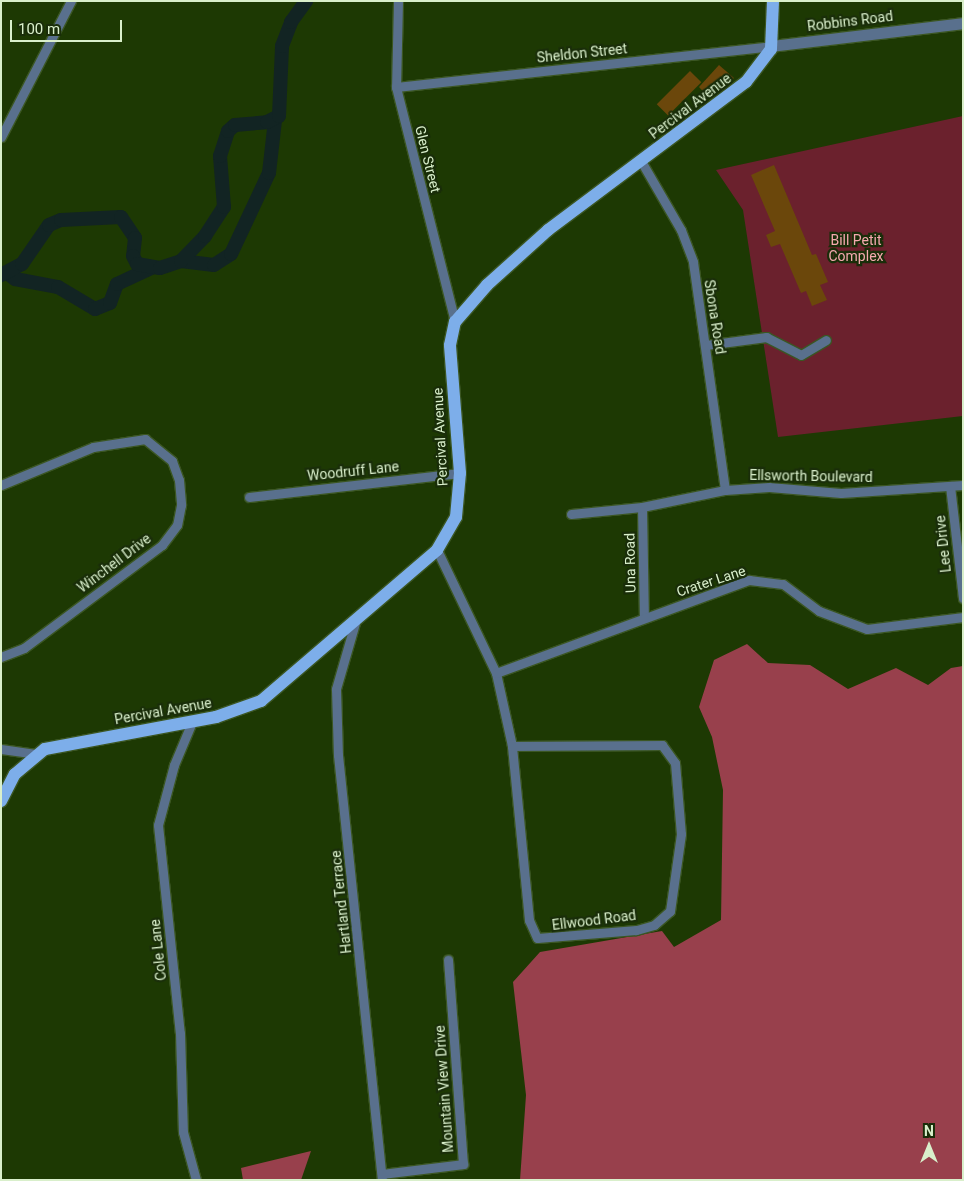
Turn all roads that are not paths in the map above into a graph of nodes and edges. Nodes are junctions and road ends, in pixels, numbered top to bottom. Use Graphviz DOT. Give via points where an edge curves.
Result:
graph roads {
  1 [pos="71,1"];
  2 [pos="398,1"];
  3 [pos="773,1"];
  4 [pos="963,23"];
  5 [pos="771,46"];
  6 [pos="396,87"];
  7 [pos="1,137"];
  8 [pos="641,161"];
  9 [pos="455,322"];
  10 [pos="826,340"];
  11 [pos="706,345"];
  12 [pos="460,473"];
  13 [pos="1,485"];
  14 [pos="963,485"];
  15 [pos="950,486"];
  16 [pos="725,490"];
  17 [pos="250,496"];
  18 [pos="642,506"];
  19 [pos="571,514"];
  20 [pos="437,550"];
  21 [pos="963,598"];
  22 [pos="963,617"];
  23 [pos="644,618"];
  24 [pos="355,623"];
  25 [pos="1,657"];
  26 [pos="496,673"];
  27 [pos="192,722"];
  28 [pos="512,746"];
  29 [pos="1,749"];
  30 [pos="36,754"];
  31 [pos="1,801"];
  32 [pos="448,960"];
  33 [pos="382,1177"];
  34 [pos="196,1180"];
  1 -- 7 [label="street"];
  2 -- 6 [label="street, Glen Street"];
  3 -- 5 [label="main road, Percival Avenue"];
  4 -- 5 [label="street, Robbins Road"];
  5 -- 6 [label="street, Sheldon Street"];
  5 -- 8 [label="main road, Percival Avenue" via="762,65 733,94"];
  6 -- 9 [label="street, Glen Street"];
  8 -- 9 [label="main road, Percival Avenue" via="548,230 487,285"];
  8 -- 11 [label="street, Sbona Road" via="682,230 692,262"];
  9 -- 12 [label="main road, Percival Avenue" via="450,345"];
  10 -- 11 [label="street" via="801,356 766,337"];
  11 -- 16 [label="street, Sbona Road"];
  12 -- 17 [label="street, Woodruff Lane"];
  12 -- 20 [label="main road, Percival Avenue" via="456,516"];
  13 -- 25 [label="street, Winchell Drive" via="93,448 145,439 172,461 179,480 181,505 177,525 162,545 24,648"];
  14 -- 15 [label="street, Ellsworth Boulevard"];
  15 -- 16 [label="street, Ellsworth Boulevard" via="841,493 768,487"];
  15 -- 21 [label="street, Lee Drive"];
  16 -- 18 [label="street, Ellsworth Boulevard"];
  18 -- 19 [label="street, Ellsworth Boulevard"];
  18 -- 23 [label="street, Una Road"];
  20 -- 24 [label="main road, Percival Avenue"];
  20 -- 26 [label="street, Ellwood Road"];
  22 -- 23 [label="street, Crater Lane" via="867,629 818,612 783,584 750,580"];
  23 -- 26 [label="street, Crater Lane"];
  24 -- 27 [label="main road, Percival Avenue" via="261,701"];
  24 -- 33 [label="street, Hartland Terrace" via="336,689 338,755"];
  26 -- 28 [label="street, Ellwood Road"];
  27 -- 30 [label="main road, Percival Avenue" via="81,740"];
  27 -- 34 [label="street, Cole Lane" via="174,765 158,825 180,1033 183,1132"];
  28 -- 28 [label="street, Ellwood Road" via="529,920 537,938 636,930 662,920 670,911 681,834 675,763 669,750 654,744"];
  29 -- 30 [label="street"];
  30 -- 31 [label="main road, Percival Avenue" via="15,774"];
  32 -- 33 [label="street, Mountain View Drive" via="463,1164"];
}
